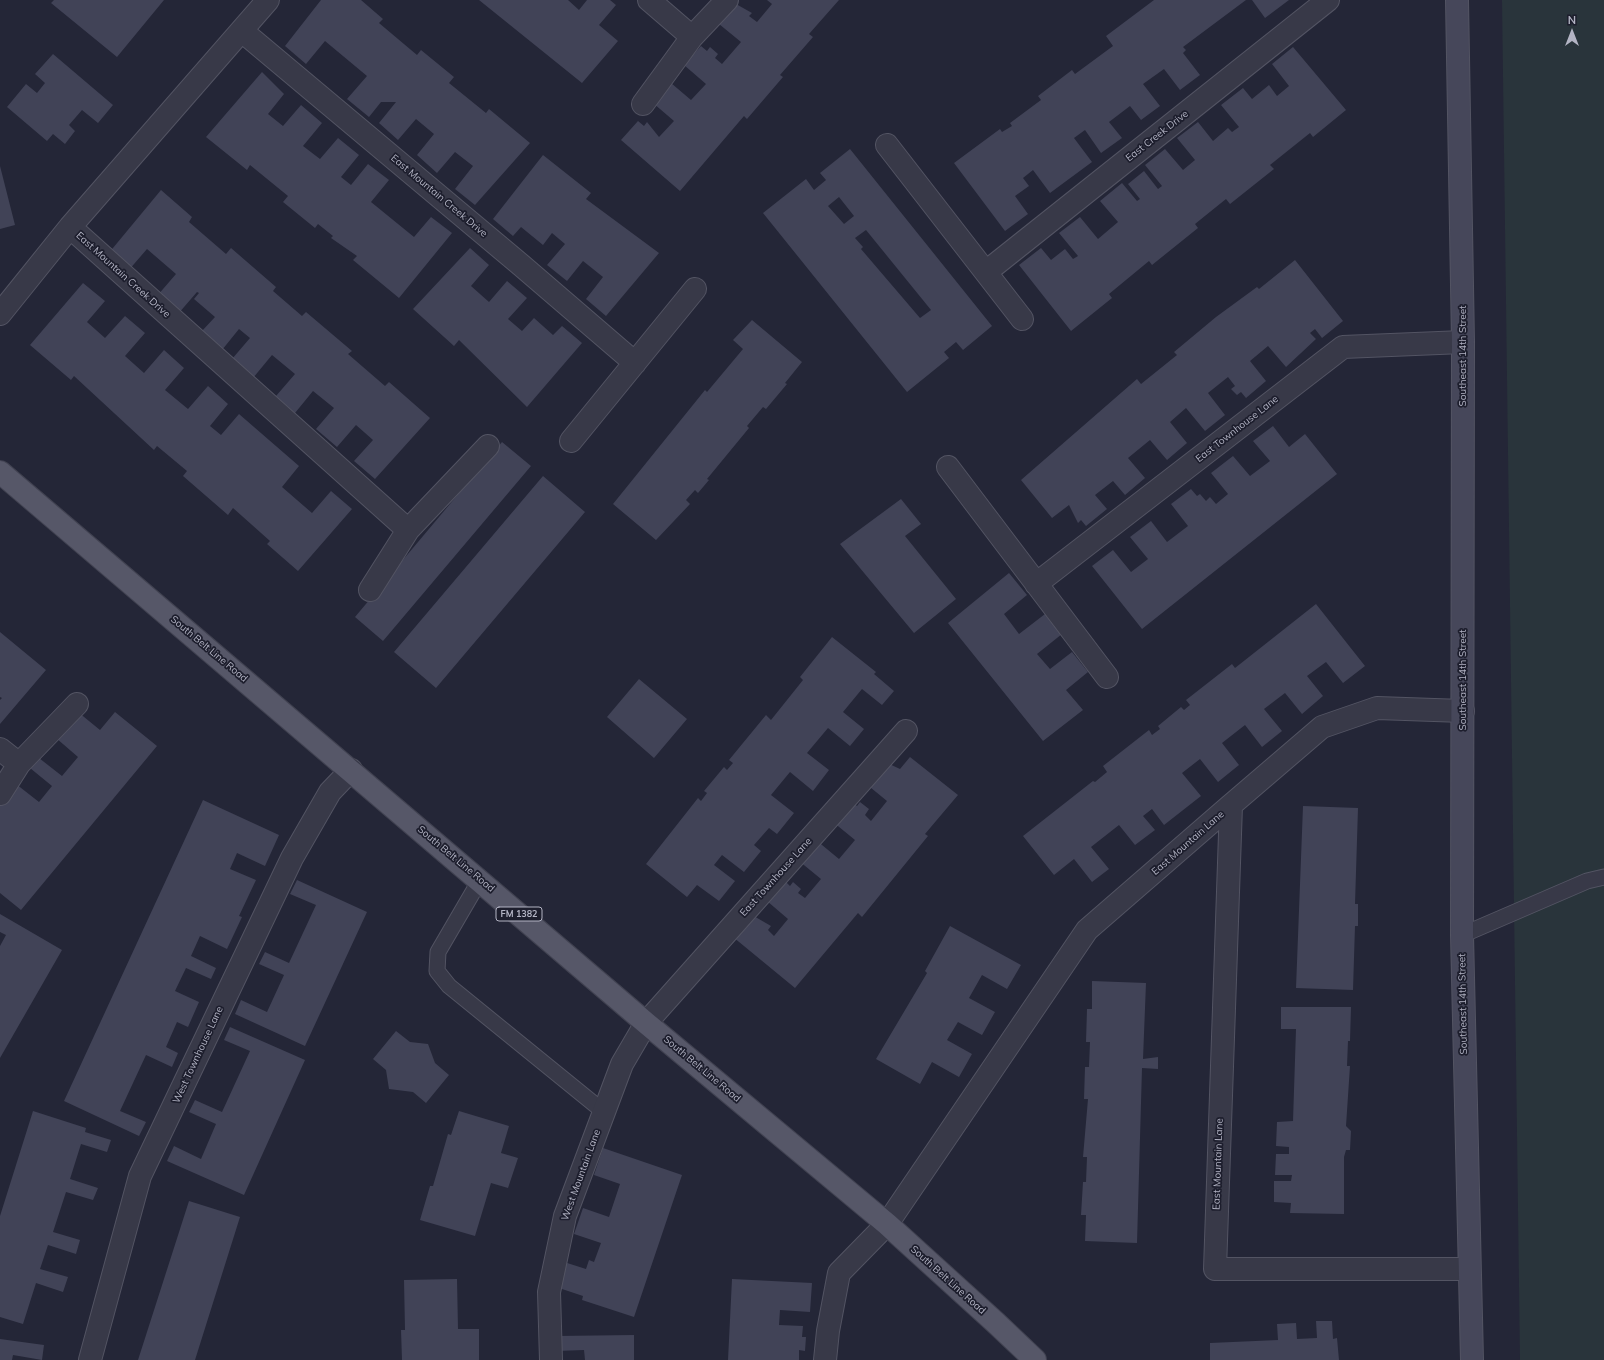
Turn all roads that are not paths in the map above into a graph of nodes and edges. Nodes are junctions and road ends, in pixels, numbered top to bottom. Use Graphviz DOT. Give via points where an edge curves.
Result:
graph roads {
  1 [pos="268,0"];
  2 [pos="649,0"];
  3 [pos="727,0"];
  4 [pos="1328,0"];
  5 [pos="1457,0"];
  6 [pos="242,31"];
  7 [pos="692,37"];
  8 [pos="643,104"];
  9 [pos="887,144"];
  10 [pos="70,227"];
  11 [pos="986,272"];
  12 [pos="695,289"];
  13 [pos="0,314"];
  14 [pos="1022,319"];
  15 [pos="1463,342"];
  16 [pos="635,363"];
  17 [pos="571,441"];
  18 [pos="488,446"];
  19 [pos="948,467"];
  20 [pos="0,472"];
  21 [pos="408,530"];
  22 [pos="1036,584"];
  23 [pos="370,590"];
  24 [pos="1107,677"];
  25 [pos="77,704"];
  26 [pos="1463,711"];
  27 [pos="906,731"];
  28 [pos="0,749"];
  29 [pos="20,764"];
  30 [pos="351,770"];
  31 [pos="0,794"];
  32 [pos="1231,805"];
  33 [pos="1604,877"];
  34 [pos="480,880"];
  35 [pos="1462,935"];
  36 [pos="646,1023"];
  37 [pos="604,1112"];
  38 [pos="887,1224"];
  39 [pos="1469,1269"];
  40 [pos="90,1360"];
  41 [pos="551,1360"];
  42 [pos="825,1360"];
  43 [pos="1035,1360"];
  44 [pos="1472,1360"];
  1 -- 6 [label="street, East Mountain Creek Drive"];
  2 -- 7 [label="street"];
  3 -- 7 [label="street"];
  4 -- 11 [label="street, East Creek Drive"];
  5 -- 15 [label="street, Southeast 14th Street"];
  6 -- 10 [label="street, East Mountain Creek Drive"];
  6 -- 16 [label="street, East Mountain Creek Drive"];
  7 -- 8 [label="street"];
  9 -- 11 [label="street"];
  10 -- 13 [label="street, East Mountain Creek Drive"];
  10 -- 21 [label="street, East Mountain Creek Drive"];
  11 -- 14 [label="street"];
  12 -- 16 [label="street"];
  15 -- 22 [label="street, East Townhouse Lane" via="1344,346"];
  15 -- 26 [label="street, Southeast 14th Street"];
  16 -- 17 [label="street"];
  18 -- 21 [label="street"];
  19 -- 22 [label="street"];
  20 -- 30 [label="main road, South Belt Line Road / FM 1382"];
  21 -- 23 [label="street"];
  22 -- 24 [label="street"];
  25 -- 29 [label="street"];
  26 -- 32 [label="street, East Mountain Lane" via="1377,708 1322,727"];
  26 -- 35 [label="street, Southeast 14th Street"];
  27 -- 36 [label="street, East Townhouse Lane"];
  28 -- 29 [label="street"];
  29 -- 31 [label="street"];
  30 -- 34 [label="main road, South Belt Line Road / FM 1382"];
  30 -- 40 [label="street, West Townhouse Lane" via="330,792 292,858 140,1176"];
  32 -- 38 [label="street, East Mountain Lane" via="1087,930"];
  32 -- 39 [label="street, East Mountain Lane" via="1215,1269"];
  33 -- 35 [label="lane" via="1587,881"];
  34 -- 36 [label="main road, South Belt Line Road / FM 1382"];
  34 -- 37 [label="lane" via="438,952 437,971 449,986"];
  35 -- 39 [label="street, Southeast 14th Street"];
  36 -- 37 [label="street, West Mountain Lane" via="622,1064"];
  36 -- 38 [label="main road, South Belt Line Road / FM 1382"];
  37 -- 41 [label="street, West Mountain Lane" via="565,1216 549,1292"];
  38 -- 42 [label="street" via="839,1273"];
  38 -- 43 [label="main road, South Belt Line Road / FM 1382"];
  39 -- 44 [label="street, Southeast 14th Street"];
}
